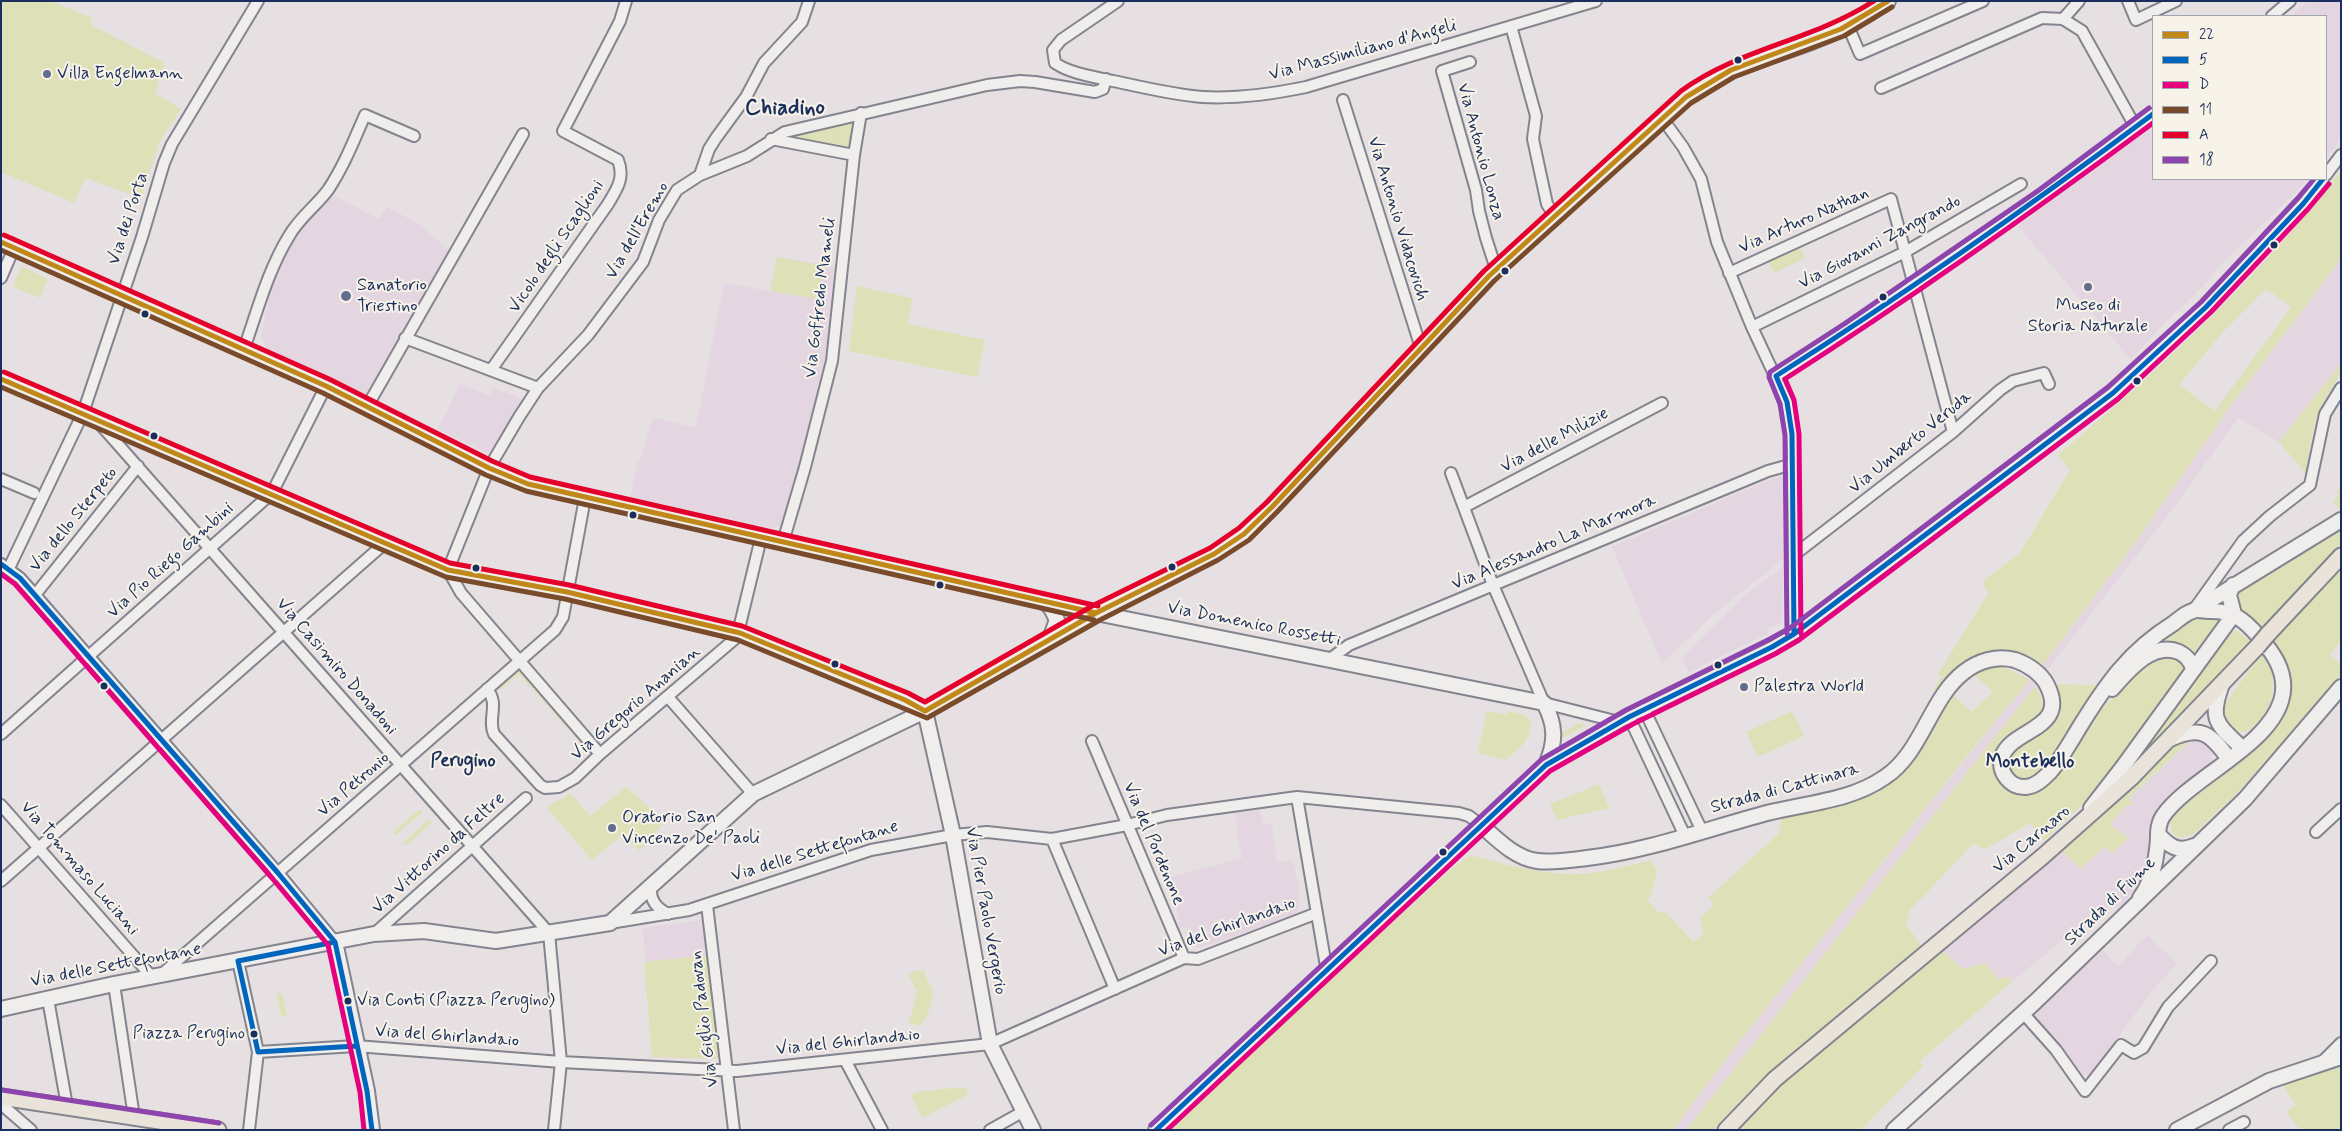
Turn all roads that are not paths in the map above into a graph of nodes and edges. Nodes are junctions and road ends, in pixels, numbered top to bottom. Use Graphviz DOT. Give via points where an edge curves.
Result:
graph roads {
  1 [pos="258,1"];
  2 [pos="626,1"];
  3 [pos="809,1"];
  4 [pos="1118,1"];
  5 [pos="1596,1"];
  6 [pos="1888,1"];
  7 [pos="1983,1"];
  8 [pos="2080,1"];
  9 [pos="2128,1"];
  10 [pos="2176,1"];
  11 [pos="2290,1"];
  12 [pos="2273,15"];
  13 [pos="2063,19"];
  14 [pos="1511,26"];
  15 [pos="1848,26"];
  16 [pos="1470,62"];
  17 [pos="1106,79"];
  18 [pos="1881,88"];
  19 [pos="1343,100"];
  20 [pos="861,113"];
  21 [pos="2152,115"];
  22 [pos="1662,118"];
  23 [pos="2136,128"];
  24 [pos="523,134"];
  25 [pos="414,136"];
  26 [pos="771,139"];
  27 [pos="854,155"];
  28 [pos="2341,155"];
  29 [pos="2327,174"];
  30 [pos="700,175"];
  31 [pos="2321,180"];
  32 [pos="2021,184"];
  33 [pos="1554,216"];
  34 [pos="8,245"];
  35 [pos="1904,252"];
  36 [pos="1496,268"];
  37 [pos="1730,273"];
  38 [pos="1,278"];
  39 [pos="1913,285"];
  40 [pos="121,296"];
  41 [pos="1752,327"];
  42 [pos="405,338"];
  43 [pos="1421,348"];
  44 [pos="244,349"];
  45 [pos="491,370"];
  46 [pos="1776,376"];
  47 [pos="1,378"];
  48 [pos="2049,384"];
  49 [pos="326,386"];
  50 [pos="538,388"];
  51 [pos="2341,388"];
  52 [pos="1662,404"];
  53 [pos="368,406"];
  54 [pos="83,413"];
  55 [pos="98,421"];
  56 [pos="1953,432"];
  57 [pos="1793,464"];
  58 [pos="138,466"];
  59 [pos="489,468"];
  60 [pos="1451,473"];
  61 [pos="1,479"];
  62 [pos="36,491"];
  63 [pos="272,493"];
  64 [pos="585,498"];
  65 [pos="1464,507"];
  66 [pos="2341,520"];
  67 [pos="761,538"];
  68 [pos="783,542"];
  69 [pos="385,543"];
  70 [pos="210,548"];
  71 [pos="1794,555"];
  72 [pos="2341,556"];
  73 [pos="5,566"];
  74 [pos="448,570"];
  75 [pos="2233,585"];
  76 [pos="1493,586"];
  77 [pos="567,592"];
  78 [pos="36,594"];
  79 [pos="1044,601"];
  80 [pos="2193,610"];
  81 [pos="1096,613"];
  82 [pos="2234,614"];
  83 [pos="284,632"];
  84 [pos="740,633"];
  85 [pos="1794,634"];
  86 [pos="1050,639"];
  87 [pos="88,656"];
  88 [pos="1330,659"];
  89 [pos="520,661"];
  90 [pos="2193,669"];
  91 [pos="2222,684"];
  92 [pos="2341,687"];
  93 [pos="487,690"];
  94 [pos="668,697"];
  95 [pos="1544,703"];
  96 [pos="1644,709"];
  97 [pos="925,711"];
  98 [pos="1624,719"];
  99 [pos="2083,721"];
  100 [pos="1,734"];
  101 [pos="162,740"];
  102 [pos="2170,740"];
  103 [pos="1092,742"];
  104 [pos="2242,748"];
  105 [pos="600,754"];
  106 [pos="2229,759"];
  107 [pos="402,766"];
  108 [pos="1546,766"];
  109 [pos="753,794"];
  110 [pos="1296,797"];
  111 [pos="526,798"];
  112 [pos="1,804"];
  113 [pos="2341,809"];
  114 [pos="1127,826"];
  115 [pos="1482,826"];
  116 [pos="1702,831"];
  117 [pos="2070,832"];
  118 [pos="2316,832"];
  119 [pos="952,835"];
  120 [pos="1685,836"];
  121 [pos="1052,839"];
  122 [pos="2161,842"];
  123 [pos="472,846"];
  124 [pos="2194,846"];
  125 [pos="40,848"];
  126 [pos="2176,864"];
  127 [pos="278,873"];
  128 [pos="1,881"];
  129 [pos="651,888"];
  130 [pos="2140,898"];
  131 [pos="707,905"];
  132 [pos="1316,913"];
  133 [pos="668,914"];
  134 [pos="610,923"];
  135 [pos="550,933"];
  136 [pos="374,934"];
  137 [pos="335,942"];
  138 [pos="1184,958"];
  139 [pos="238,961"];
  140 [pos="2211,961"];
  141 [pos="1327,972"];
  142 [pos="156,976"];
  143 [pos="114,984"];
  144 [pos="1115,989"];
  145 [pos="48,999"];
  146 [pos="1,1009"];
  147 [pos="2023,1013"];
  148 [pos="2341,1043"];
  149 [pos="990,1044"];
  150 [pos="356,1046"];
  151 [pos="258,1052"];
  152 [pos="2341,1057"];
  153 [pos="845,1060"];
  154 [pos="560,1062"];
  155 [pos="2320,1063"];
  156 [pos="727,1072"];
  157 [pos="1,1097"];
  158 [pos="1,1104"];
  159 [pos="67,1106"];
  160 [pos="1024,1111"];
  161 [pos="134,1117"];
  162 [pos="2244,1122"];
  163 [pos="31,1130"];
  164 [pos="218,1130"];
  165 [pos="249,1130"];
  166 [pos="372,1130"];
  167 [pos="554,1130"];
  168 [pos="734,1130"];
  169 [pos="882,1130"];
  170 [pos="990,1130"];
  171 [pos="1033,1130"];
  172 [pos="1156,1130"];
  173 [pos="1726,1130"];
  174 [pos="1894,1130"];
  175 [pos="2177,1130"];
  176 [pos="2229,1130"];
  1 -- 40 [label="street, Via dei Porta" via="172,144"];
  2 -- 45 [label="street, Vicolo degli Scaglioni" via="620,21 563,131 618,160 623,171 621,183"];
  3 -- 30 [label="street" via="802,22 764,63 746,97 709,149"];
  4 -- 17 [label="street" via="1060,40 1053,50 1055,63 1062,68"];
  5 -- 14 [label="street, Via Massimiliano d'Angeli"];
  6 -- 15 [label="street"];
  7 -- 15 [label="street" via="1860,54"];
  8 -- 13 [label="street"];
  9 -- 10 [label="street" via="2136,20"];
  11 -- 12 [label="street"];
  13 -- 18 [label="street" via="2042,18"];
  13 -- 23 [label="street" via="2082,31"];
  14 -- 17 [label="street, Via Massimiliano d'Angeli" via="1306,87 1272,94 1204,97"];
  14 -- 33 [label="street" via="1536,116 1533,139 1547,204"];
  15 -- 22 [label="street" via="1720,75"];
  16 -- 36 [label="street, Via Antonio Lonza" via="1442,71"];
  17 -- 20 [label="street, Via dell'Eremo" via="1103,89 1095,92 1020,81 987,85"];
  19 -- 43 [label="street, Via Antonio Vidacovich"];
  20 -- 26 [label="street, Via dell'Eremo" via="785,132"];
  20 -- 27 [label="street, Via Goffredo Mameli"];
  21 -- 23 [label="street"];
  22 -- 33 [label="street"];
  22 -- 37 [label="street" via="1701,179 1714,232"];
  23 -- 39 [label="street"];
  24 -- 42 [label="street"];
  25 -- 44 [label="street" via="365,115 342,168 288,237 265,288"];
  26 -- 27 [label="street"];
  26 -- 30 [label="street, Via dell'Eremo" via="747,156"];
  27 -- 68 [label="street, Via Goffredo Mameli" via="832,361"];
  28 -- 29 [label="street"];
  30 -- 50 [label="street, Via dell'Eremo" via="677,190 659,220 643,262 588,335"];
  31 -- 85 [label="street" via="2303,204 2206,307 2113,393"];
  32 -- 35 [label="street, Via Giovanni Zangrando"];
  33 -- 36 [label="street"];
  34 -- 38 [label="street"];
  34 -- 40 [label="street, Via Domenico Rossetti"];
  35 -- 37 [label="street, Via Arturo Nathan" via="1891,199"];
  35 -- 39 [label="street"];
  35 -- 41 [label="street, Via Giovanni Zangrando"];
  36 -- 43 [label="street"];
  37 -- 41 [label="street"];
  39 -- 46 [label="street"];
  39 -- 56 [label="street"];
  40 -- 44 [label="street, Via Domenico Rossetti"];
  40 -- 54 [label="street, Via dei Porta"];
  41 -- 46 [label="street"];
  42 -- 45 [label="street"];
  42 -- 53 [label="street"];
  43 -- 81 [label="street" via="1244,534 1214,554"];
  44 -- 49 [label="street, Via Domenico Rossetti"];
  45 -- 50 [label="street"];
  46 -- 57 [label="street" via="1787,402"];
  47 -- 54 [label="street"];
  48 -- 56 [label="street, Via Umberto Veruda" via="2044,373 2013,382"];
  49 -- 53 [label="street, Via Domenico Rossetti"];
  49 -- 63 [label="street, Via Pio Riego Gambini"];
  50 -- 59 [label="street, Via dell'Eremo"];
  51 -- 80 [label="street" via="2325,414 2310,485 2243,541"];
  52 -- 65 [label="street, Via delle Milizie"];
  53 -- 59 [label="street, Via Domenico Rossetti"];
  54 -- 55 [label="street"];
  54 -- 62 [label="street, Via dei Porta"];
  55 -- 58 [label="street, Via Casimiro Donadoni"];
  55 -- 63 [label="street"];
  56 -- 71 [label="street, Via Umberto Veruda"];
  57 -- 71 [label="street"];
  57 -- 76 [label="street, Via Alessandro La Marmora" via="1768,471"];
  58 -- 70 [label="street, Via Casimiro Donadoni"];
  58 -- 78 [label="street, Via dello Sterpeto"];
  59 -- 64 [label="street, Via Domenico Rossetti" via="528,484"];
  59 -- 74 [label="street, Via dell'Eremo"];
  60 -- 65 [label="street"];
  61 -- 62 [label="street"];
  62 -- 73 [label="street, Via dei Porta"];
  63 -- 69 [label="street"];
  63 -- 70 [label="street, Via Pio Riego Gambini"];
  64 -- 67 [label="street, Via Domenico Rossetti"];
  64 -- 77 [label="street, Via Petronio"];
  65 -- 76 [label="street"];
  66 -- 75 [label="street, Strada di Cattinara"];
  67 -- 68 [label="street, Via Domenico Rossetti"];
  67 -- 84 [label="street"];
  68 -- 79 [label="street, Via Domenico Rossetti"];
  69 -- 74 [label="street"];
  69 -- 83 [label="street"];
  70 -- 83 [label="street, Via Casimiro Donadoni"];
  70 -- 87 [label="street, Via Pio Riego Gambini"];
  71 -- 85 [label="street"];
  72 -- 91 [label="main road, Via Carnaro, bridge"];
  73 -- 78 [label="street"];
  74 -- 77 [label="street"];
  74 -- 89 [label="street" via="461,593"];
  75 -- 80 [label="street, Strada di Cattinara"];
  75 -- 82 [label="street" via="2229,595"];
  76 -- 88 [label="street, Via Alessandro La Marmora" via="1349,645"];
  76 -- 95 [label="street"];
  77 -- 84 [label="street"];
  77 -- 89 [label="street, Via Petronio" via="561,623"];
  78 -- 87 [label="street"];
  79 -- 81 [label="street, Via Domenico Rossetti"];
  79 -- 86 [label="street" via="1057,620"];
  80 -- 82 [label="street"];
  80 -- 99 [label="street, Strada di Cattinara" via="2138,648 2108,682"];
  81 -- 86 [label="street"];
  81 -- 88 [label="street, Via Domenico Rossetti"];
  82 -- 90 [label="street"];
  82 -- 104 [label="street" via="2269,648 2279,664 2284,688 2282,701 2271,721"];
  83 -- 101 [label="street"];
  83 -- 107 [label="street, Via Casimiro Donadoni"];
  84 -- 94 [label="street, Via Gregorio Ananian"];
  84 -- 97 [label="street"];
  85 -- 96 [label="street"];
  86 -- 97 [label="street"];
  87 -- 100 [label="street, Via Pio Riego Gambini"];
  87 -- 101 [label="street"];
  88 -- 95 [label="street, Via Domenico Rossetti"];
  89 -- 93 [label="street, Via Petronio"];
  89 -- 105 [label="street"];
  90 -- 99 [label="street" via="2184,654 2164,649 2155,652 2136,665"];
  90 -- 117 [label="street" via="2122,768"];
  91 -- 102 [label="main road, Via Carnaro"];
  91 -- 104 [label="street" via="2214,712 2218,722"];
  92 -- 124 [label="street, Strada di Fiume" via="2259,784"];
  93 -- 105 [label="street, Via Gregorio Ananian" via="494,700 494,734 540,785 552,788 566,783 583,772"];
  93 -- 107 [label="street, Via Petronio"];
  94 -- 105 [label="street, Via Gregorio Ananian"];
  94 -- 109 [label="street"];
  95 -- 98 [label="street"];
  95 -- 108 [label="street" via="1554,732"];
  96 -- 98 [label="street"];
  96 -- 116 [label="street"];
  97 -- 109 [label="street"];
  97 -- 119 [label="street, Via Pier Paolo Vergerio"];
  98 -- 108 [label="street"];
  98 -- 120 [label="street"];
  99 -- 116 [label="street, Strada di Cattinara" via="2055,767 2038,783 2027,787 2008,781 2003,773 2002,756 2006,748 2038,728 2049,716 2052,705 2050,692 2036,672 2013,660 1996,658 1979,662 1950,687 1899,765 1874,784 1831,799"];
  101 -- 125 [label="street"];
  101 -- 127 [label="street"];
  102 -- 106 [label="street" via="2183,733 2207,733"];
  102 -- 117 [label="main road, Via Carnaro"];
  103 -- 114 [label="street, Via del Pordenone"];
  104 -- 106 [label="street"];
  106 -- 122 [label="street" via="2168,810 2158,826"];
  107 -- 123 [label="street, Via Casimiro Donadoni"];
  107 -- 127 [label="street, Via Petronio"];
  108 -- 115 [label="street"];
  109 -- 129 [label="street"];
  110 -- 114 [label="street, Via delle Settefontane" via="1166,815"];
  110 -- 115 [label="street, Via delle Settefontane" via="1459,813"];
  110 -- 132 [label="street"];
  111 -- 123 [label="street, Via Vittorino da Feltre"];
  112 -- 125 [label="street, Via Tommaso Luciani"];
  113 -- 118 [label="street"];
  114 -- 121 [label="street, Via delle Settefontane"];
  114 -- 138 [label="street, Via del Pordenone"];
  115 -- 120 [label="street" via="1524,858 1551,862 1638,850"];
  115 -- 141 [label="street"];
  116 -- 120 [label="street"];
  117 -- 173 [label="main road, Via Carnaro" via="1788,1068"];
  119 -- 121 [label="street, Via delle Settefontane" via="987,832"];
  119 -- 131 [label="street, Via delle Settefontane" via="872,850"];
  119 -- 149 [label="street, Via Pier Paolo Vergerio"];
  121 -- 144 [label="street"];
  122 -- 124 [label="street" via="2182,850"];
  122 -- 126 [label="street"];
  122 -- 130 [label="street" via="2152,878"];
  123 -- 135 [label="street, Via Casimiro Donadoni"];
  123 -- 136 [label="street, Via Vittorino da Feltre"];
  124 -- 126 [label="street, Strada di Fiume"];
  125 -- 128 [label="street"];
  125 -- 142 [label="street, Via Tommaso Luciani"];
  126 -- 130 [label="street, Strada di Fiume"];
  127 -- 137 [label="street"];
  127 -- 142 [label="street, Via Petronio"];
  129 -- 133 [label="street" via="656,906"];
  129 -- 134 [label="street"];
  130 -- 147 [label="street, Strada di Fiume"];
  131 -- 133 [label="street, Via delle Settefontane"];
  131 -- 156 [label="street, Via Giglio Padovan"];
  132 -- 138 [label="street, Via del Ghirlandaio" via="1198,959"];
  132 -- 141 [label="street"];
  133 -- 134 [label="street, Via delle Settefontane"];
  134 -- 135 [label="street, Via delle Settefontane"];
  135 -- 136 [label="street, Via delle Settefontane" via="496,941 424,931"];
  135 -- 154 [label="street"];
  136 -- 137 [label="street, Via delle Settefontane"];
  137 -- 139 [label="street, Via delle Settefontane"];
  137 -- 150 [label="street"];
  138 -- 144 [label="street, Via del Ghirlandaio"];
  139 -- 142 [label="street, Via delle Settefontane"];
  139 -- 151 [label="street"];
  140 -- 147 [label="street" via="2168,1007 2143,1048 2134,1053 2121,1045 2085,1091 2056,1050"];
  141 -- 172 [label="street"];
  142 -- 143 [label="street, Via delle Settefontane"];
  143 -- 145 [label="street, Via delle Settefontane"];
  143 -- 161 [label="street"];
  144 -- 149 [label="street, Via del Ghirlandaio"];
  145 -- 146 [label="street, Via delle Settefontane"];
  145 -- 159 [label="street"];
  147 -- 174 [label="street, Strada di Fiume"];
  148 -- 155 [label="street"];
  149 -- 153 [label="street, Via del Ghirlandaio"];
  149 -- 160 [label="street, Via Pier Paolo Vergerio"];
  150 -- 151 [label="street, Via del Ghirlandaio"];
  150 -- 154 [label="street, Via del Ghirlandaio"];
  150 -- 166 [label="street"];
  151 -- 165 [label="street"];
  152 -- 155 [label="street"];
  153 -- 156 [label="street, Via del Ghirlandaio"];
  153 -- 169 [label="street"];
  154 -- 156 [label="street, Via del Ghirlandaio"];
  154 -- 167 [label="street"];
  155 -- 175 [label="street" via="2269,1081"];
  156 -- 168 [label="street, Via Giglio Padovan"];
  157 -- 159 [label="main road"];
  158 -- 163 [label="street"];
  159 -- 161 [label="main road"];
  160 -- 170 [label="street"];
  160 -- 171 [label="street, Via Pier Paolo Vergerio"];
  161 -- 164 [label="main road"];
  162 -- 176 [label="street"];
}
